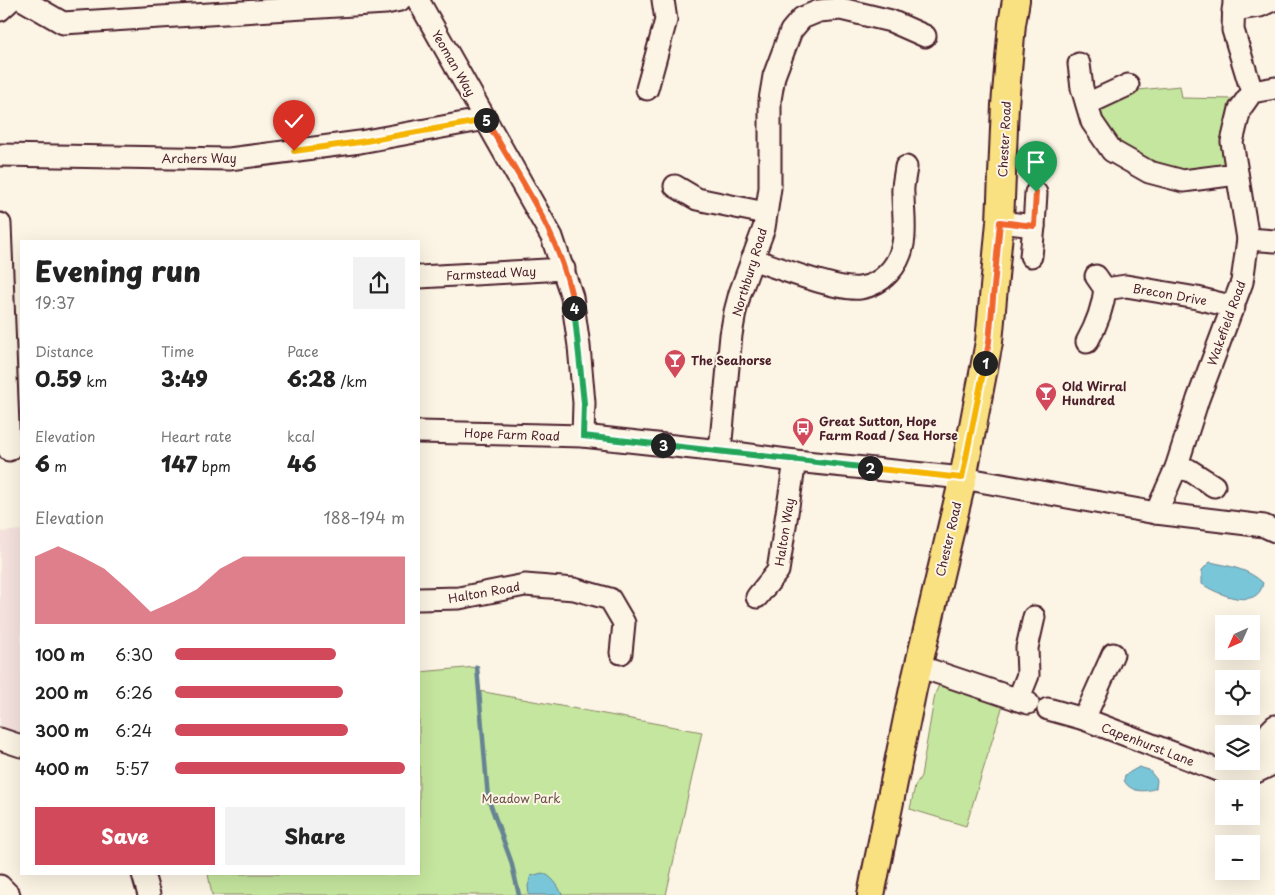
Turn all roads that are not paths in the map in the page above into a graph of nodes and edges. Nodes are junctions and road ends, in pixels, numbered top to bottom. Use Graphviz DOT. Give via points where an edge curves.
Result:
graph roads {
  1 [pos="11,0"];
  2 [pos="23,0"];
  3 [pos="400,0"];
  4 [pos="418,0"];
  5 [pos="663,0"];
  6 [pos="1016,0"];
  7 [pos="1273,0"];
  8 [pos="1234,5"];
  9 [pos="211,6"];
  10 [pos="806,8"];
  11 [pos="0,10"];
  12 [pos="925,36"];
  13 [pos="1079,64"];
  14 [pos="1128,85"];
  15 [pos="1275,88"];
  16 [pos="647,89"];
  17 [pos="1252,92"];
  18 [pos="1087,104"];
  19 [pos="486,119"];
  20 [pos="0,155"];
  21 [pos="905,167"];
  22 [pos="1237,174"];
  23 [pos="675,186"];
  24 [pos="1036,192"];
  25 [pos="765,212"];
  26 [pos="1000,222"];
  27 [pos="0,224"];
  28 [pos="1034,226"];
  29 [pos="1248,239"];
  30 [pos="1275,241"];
  31 [pos="1031,256"];
  32 [pos="752,259"];
  33 [pos="564,269"];
  34 [pos="420,277"];
  35 [pos="12,302"];
  36 [pos="1234,307"];
  37 [pos="1087,342"];
  38 [pos="420,432"];
  39 [pos="583,436"];
  40 [pos="10,450"];
  41 [pos="720,451"];
  42 [pos="795,461"];
  43 [pos="1176,468"];
  44 [pos="962,478"];
  45 [pos="1214,486"];
  46 [pos="1156,514"];
  47 [pos="1275,531"];
  48 [pos="757,596"];
  49 [pos="420,599"];
  50 [pos="1034,617"];
  51 [pos="622,653"];
  52 [pos="1113,654"];
  53 [pos="918,666"];
  54 [pos="1031,704"];
  55 [pos="1084,719"];
  56 [pos="1275,726"];
  57 [pos="0,739"];
  58 [pos="20,746"];
  59 [pos="1275,763"];
  60 [pos="143,875"];
  61 [pos="0,886"];
  62 [pos="9,895"];
  63 [pos="149,895"];
  64 [pos="871,895"];
  1 -- 11 [label="street"];
  2 -- 9 [label="street" via="63,23"];
  3 -- 9 [label="street" via="386,3"];
  4 -- 19 [label="street, Yeoman Way"];
  5 -- 16 [label="street" via="666,20"];
  6 -- 26 [label="main road, Chester Road" via="1005,104"];
  7 -- 8 [label="street" via="1260,6"];
  8 -- 17 [label="street" via="1232,30"];
  10 -- 12 [label="street, Northbury Road" via="820,11 841,9 893,31"];
  10 -- 25 [label="street, Northbury Road" via="791,31 774,76 770,100 770,188"];
  13 -- 18 [label="street"];
  14 -- 18 [label="street"];
  15 -- 17 [label="street"];
  17 -- 22 [label="street, Wakefield Road" via="1240,109 1233,133"];
  18 -- 22 [label="street" via="1092,122 1112,151 1149,172 1183,181"];
  19 -- 20 [label="street, Archers Way" via="360,142 229,159"];
  19 -- 33 [label="street, Yeoman Way" via="552,236"];
  21 -- 32 [label="street" via="903,245 898,260 877,283 859,288 841,286"];
  22 -- 29 [label="street, Wakefield Road"];
  23 -- 25 [label="street" via="691,205"];
  24 -- 28 [label="street"];
  25 -- 32 [label="street, Northbury Road" via="761,241"];
  26 -- 28 [label="street"];
  26 -- 44 [label="main road, Chester Road" via="989,342"];
  27 -- 35 [label="street"];
  28 -- 31 [label="street"];
  29 -- 30 [label="street"];
  29 -- 36 [label="street, Wakefield Road" via="1242,282"];
  32 -- 41 [label="street, Northbury Road" via="740,293 731,335"];
  33 -- 34 [label="street, Farmstead Way"];
  33 -- 39 [label="street, Yeoman Way" via="580,346"];
  35 -- 40 [label="street"];
  36 -- 37 [label="street, Brecon Drive" via="1100,283 1104,302"];
  36 -- 43 [label="street, Wakefield Road" via="1198,399"];
  38 -- 39 [label="street, Hope Farm Road"];
  39 -- 41 [label="street, Hope Farm Road"];
  41 -- 42 [label="street, Hope Farm Road"];
  42 -- 44 [label="street, Hope Farm Road"];
  42 -- 48 [label="street, Halton Way" via="778,571"];
  43 -- 45 [label="street" via="1189,470"];
  43 -- 46 [label="street, Wakefield Road"];
  44 -- 46 [label="street, Hope Farm Road"];
  44 -- 53 [label="main road, Chester Road"];
  46 -- 47 [label="street, Hope Farm Road" via="1234,521"];
  49 -- 51 [label="street, Halton Road" via="460,598 525,584 574,589 610,599 624,623"];
  50 -- 54 [label="street" via="1027,648"];
  52 -- 55 [label="street"];
  53 -- 54 [label="street, Capenhurst Lane"];
  53 -- 64 [label="main road, Chester Road"];
  54 -- 55 [label="street, Capenhurst Lane"];
  55 -- 59 [label="street, Capenhurst Lane" via="1241,779"];
  56 -- 59 [label="street" via="1266,738 1266,746"];
  57 -- 58 [label="street"];
  60 -- 63 [label="street"];
  61 -- 62 [label="street"];
}
